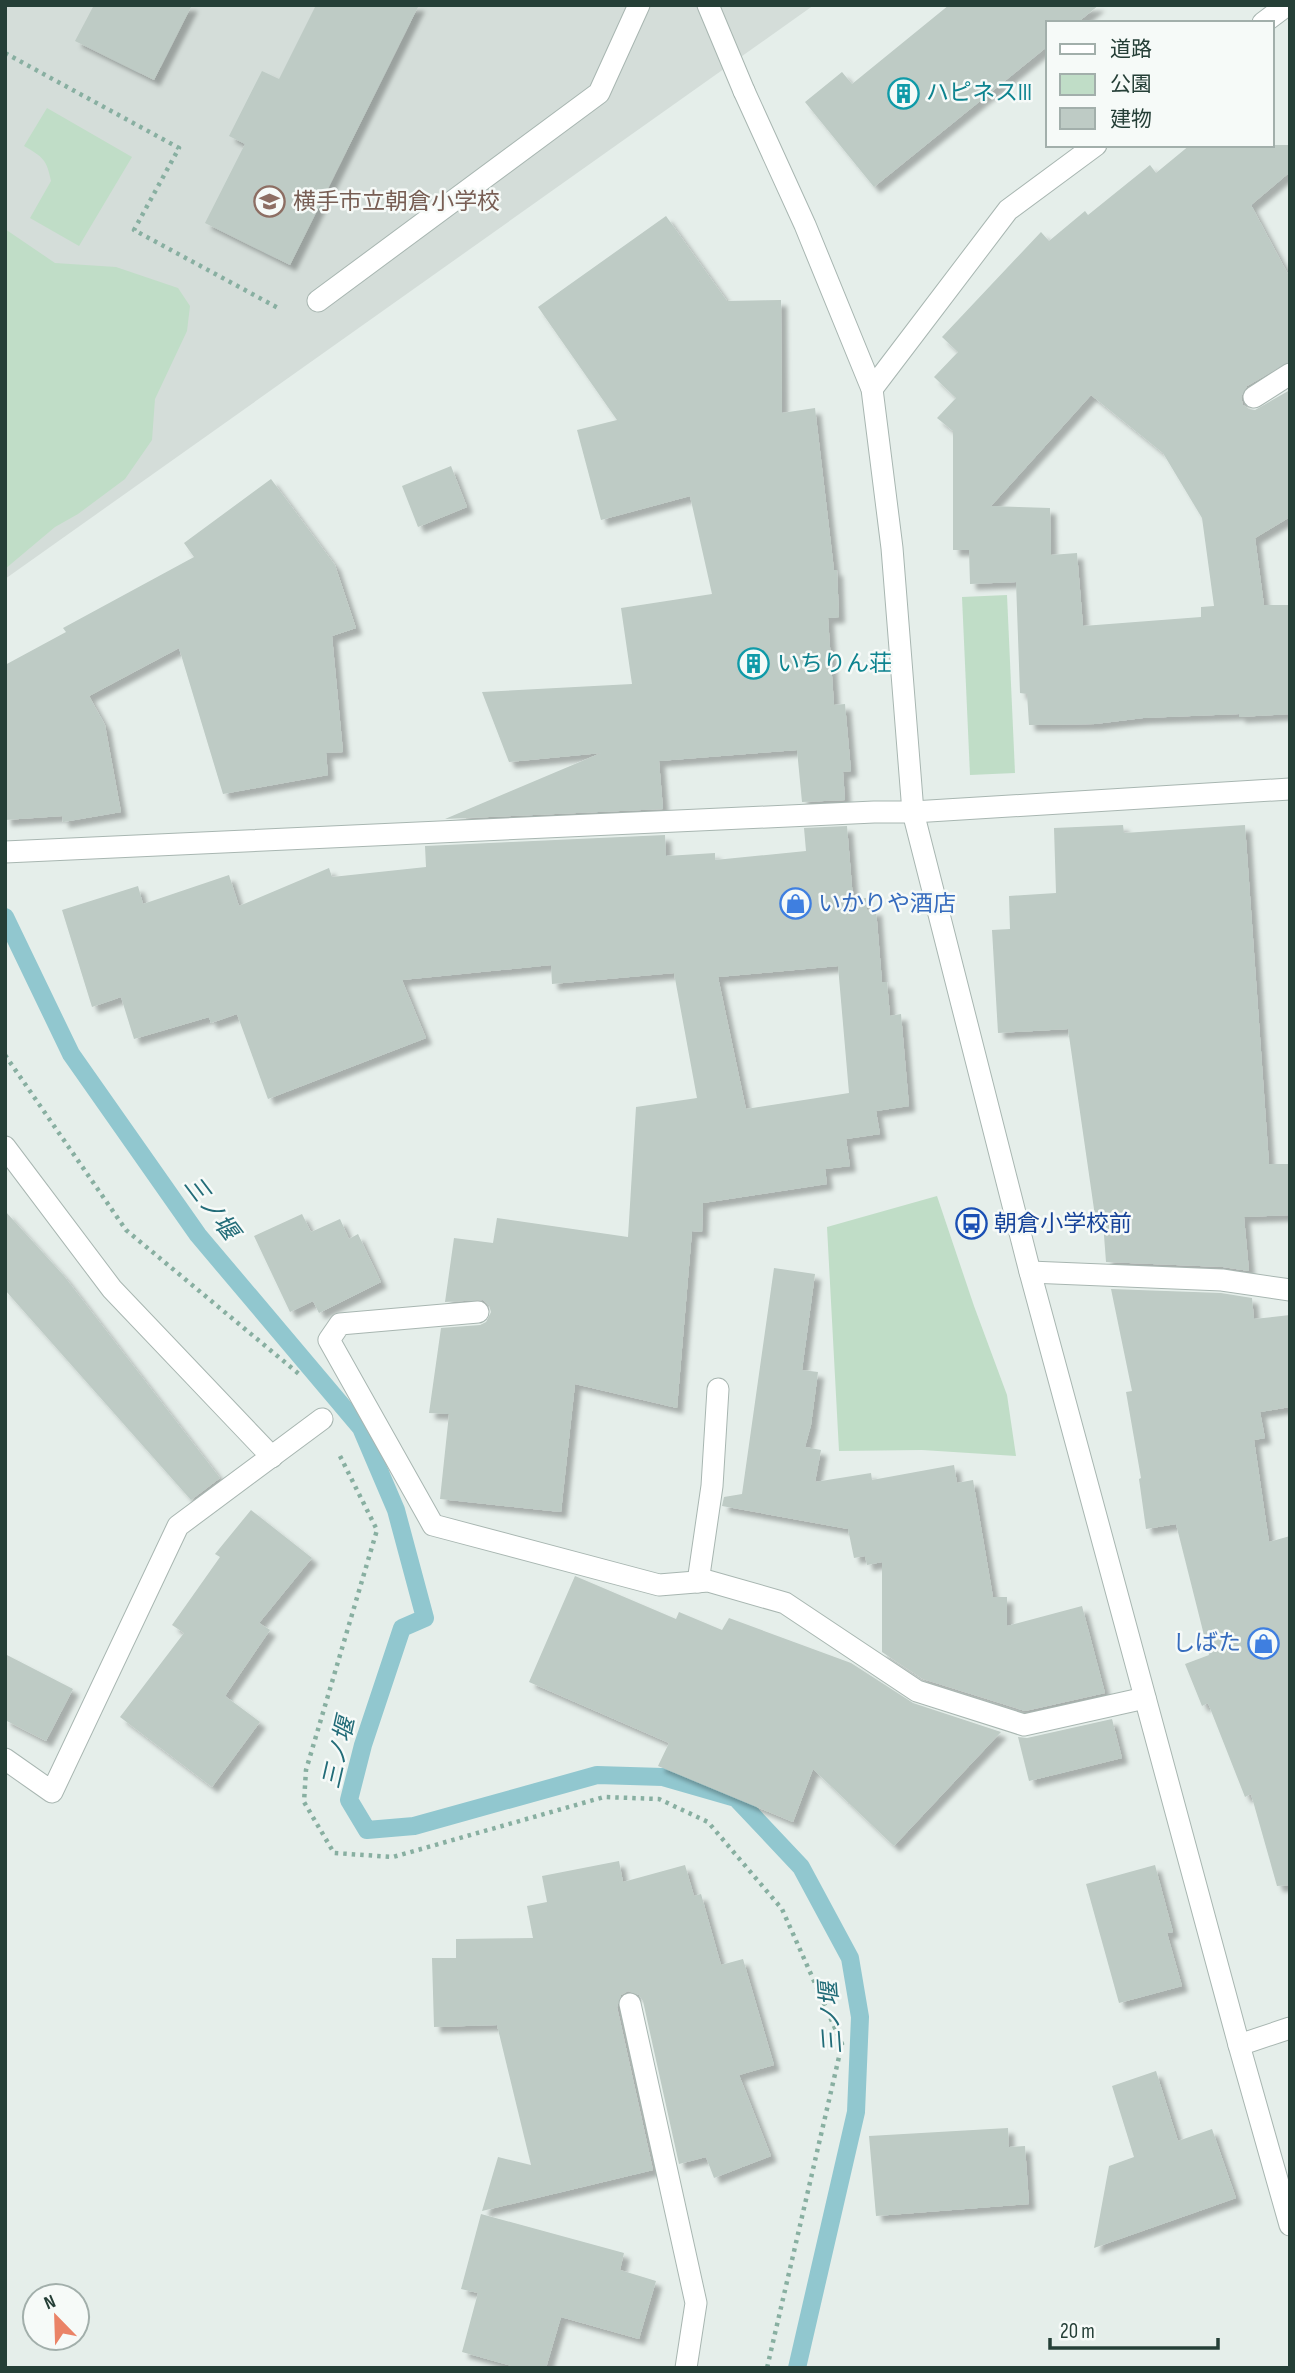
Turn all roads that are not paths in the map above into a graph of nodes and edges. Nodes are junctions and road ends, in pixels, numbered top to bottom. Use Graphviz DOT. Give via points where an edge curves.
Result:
graph roads {
  1 [pos="639,5"];
  2 [pos="708,5"];
  3 [pos="1287,5"];
  4 [pos="1266,21"];
  5 [pos="1093,147"];
  6 [pos="318,301"];
  7 [pos="1290,374"];
  8 [pos="872,389"];
  9 [pos="1254,397"];
  10 [pos="1290,789"];
  11 [pos="913,813"];
  12 [pos="5,852"];
  13 [pos="5,1147"];
  14 [pos="1030,1272"];
  15 [pos="1290,1290"];
  16 [pos="478,1311"];
  17 [pos="718,1389"];
  18 [pos="322,1419"];
  19 [pos="272,1457"];
  20 [pos="698,1582"];
  21 [pos="1145,1698"];
  22 [pos="5,1759"];
  23 [pos="630,2004"];
  24 [pos="1290,2028"];
  25 [pos="1239,2045"];
  26 [pos="1290,2225"];
  27 [pos="686,2368"];
  1 -- 6 [label="street" via="599,93"];
  2 -- 8 [label="street"];
  3 -- 4 [label="street"];
  5 -- 8 [label="street" via="1009,209"];
  7 -- 9 [label="street"];
  8 -- 11 [label="street" via="892,548"];
  10 -- 11 [label="street"];
  11 -- 12 [label="street"];
  11 -- 14 [label="street"];
  13 -- 19 [label="street" via="111,1289"];
  14 -- 15 [label="street" via="1222,1280"];
  14 -- 21 [label="street"];
  16 -- 20 [label="street" via="340,1324 329,1340 433,1525 659,1584"];
  17 -- 20 [label="street" via="712,1486"];
  18 -- 19 [label="street"];
  19 -- 22 [label="street" via="178,1526 52,1792"];
  20 -- 21 [label="street" via="785,1603 917,1691 1024,1725"];
  21 -- 25 [label="street"];
  23 -- 27 [label="street" via="696,2302"];
  24 -- 25 [label="street"];
  25 -- 26 [label="street"];
}
